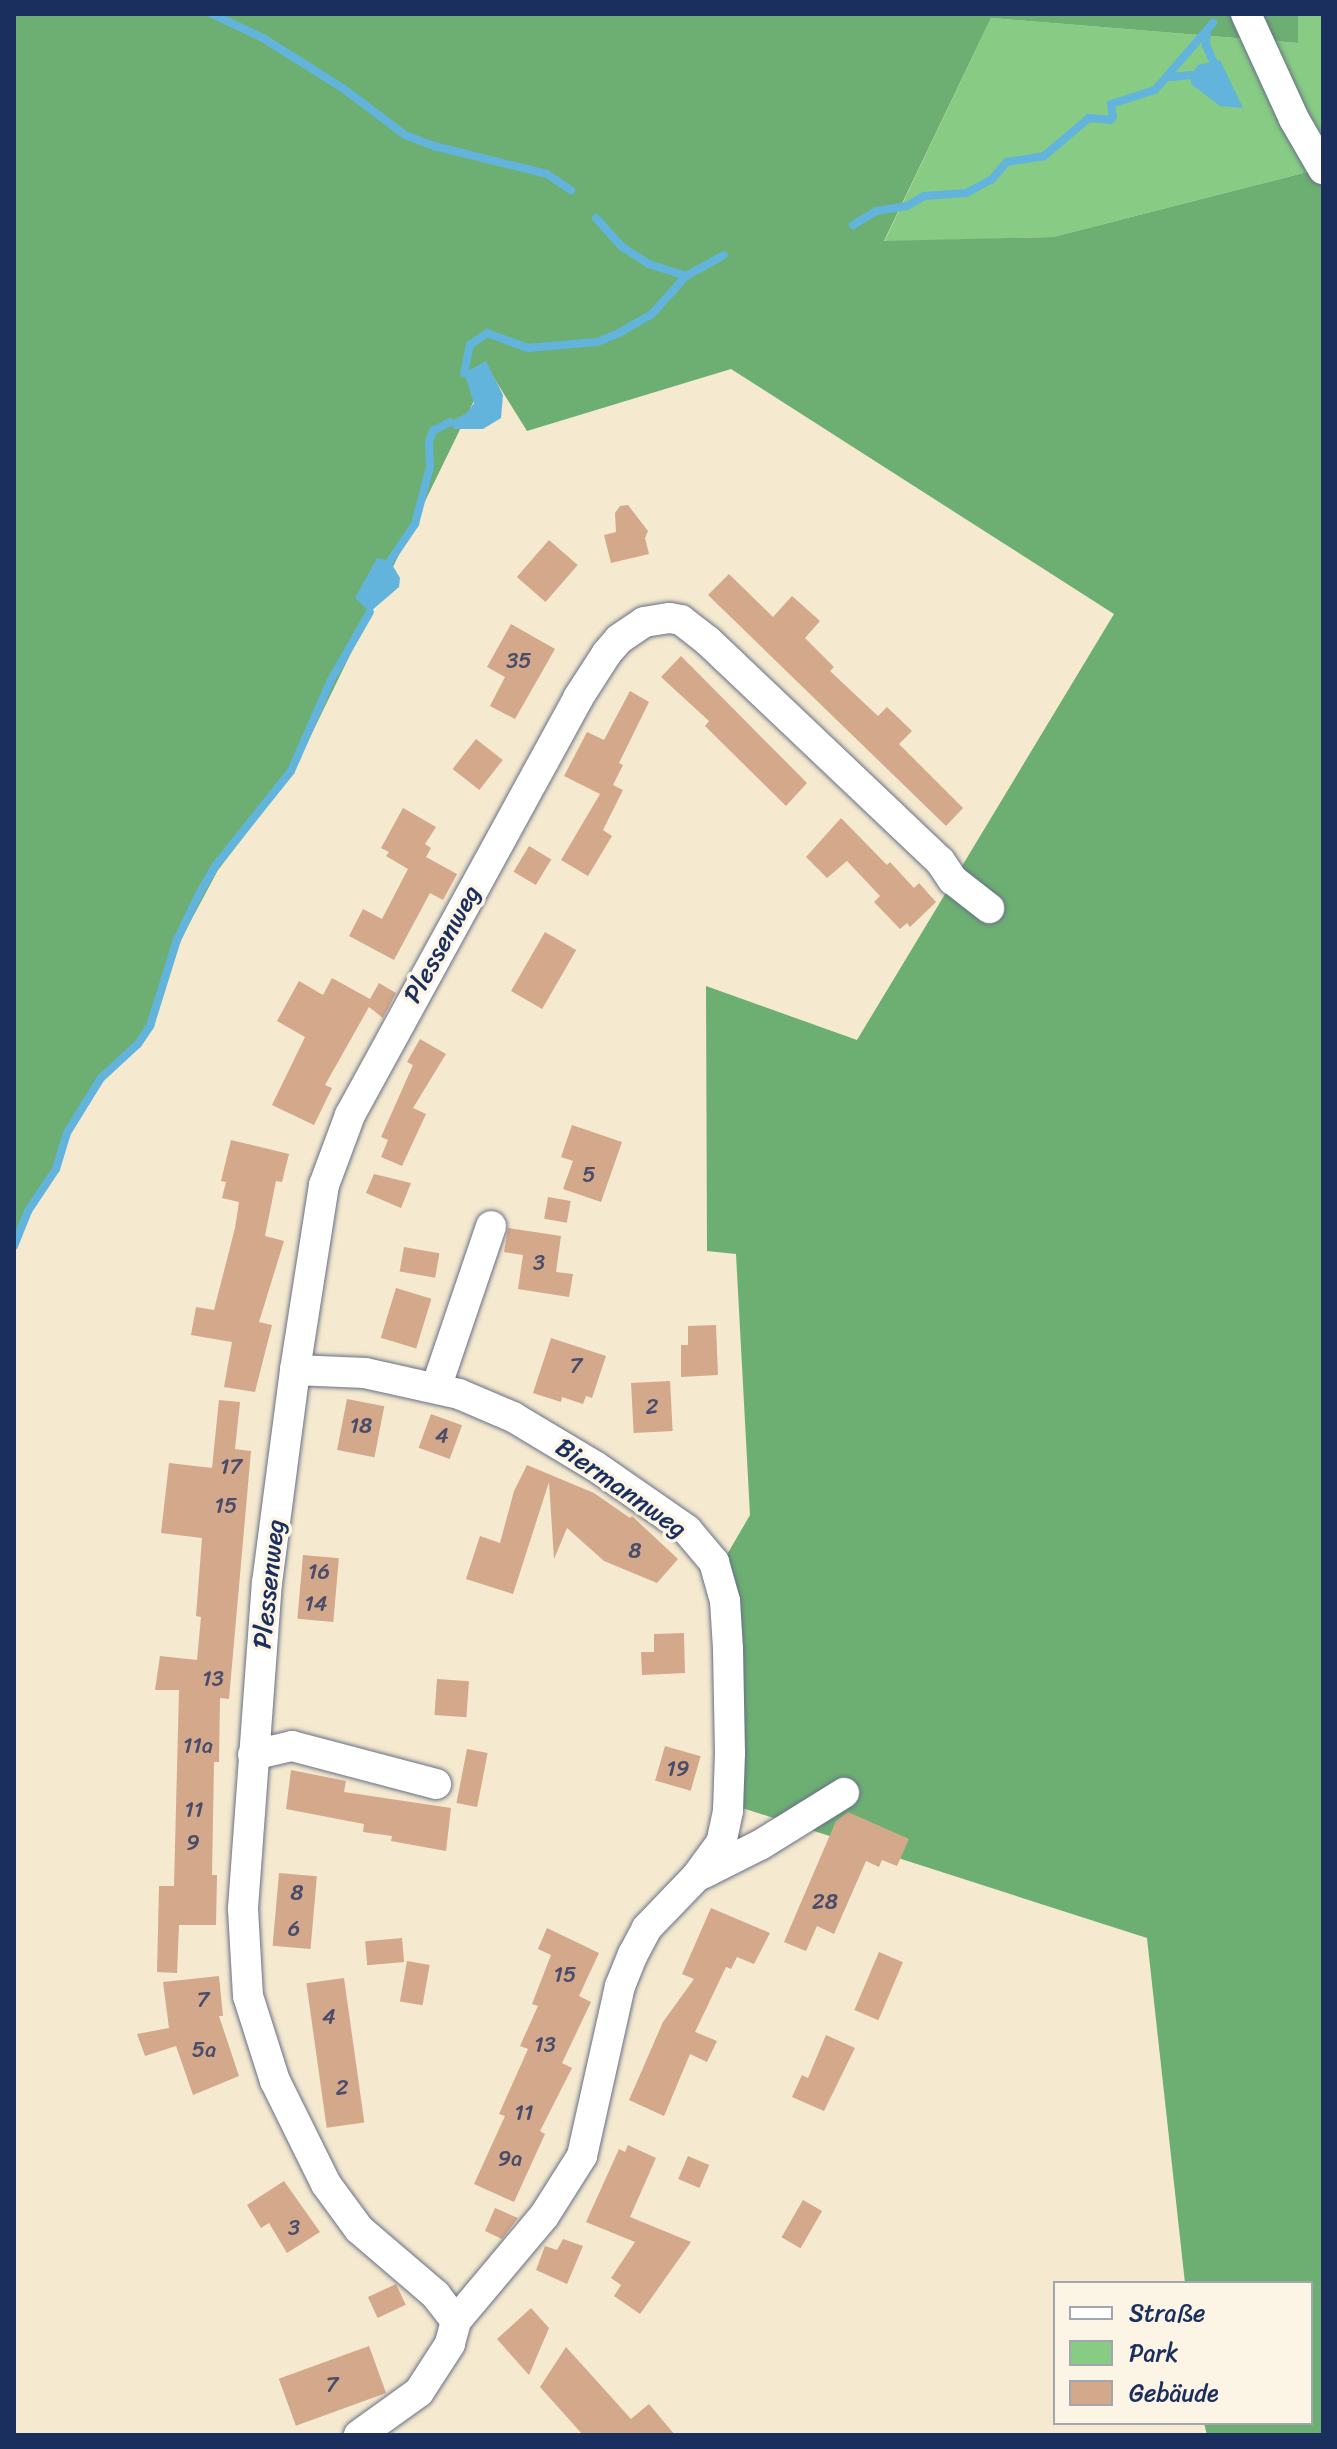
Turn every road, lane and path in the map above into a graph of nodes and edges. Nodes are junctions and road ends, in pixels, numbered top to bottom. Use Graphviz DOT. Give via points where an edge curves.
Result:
graph roads {
  1 [pos="1246,14"];
  2 [pos="1323,169"];
  3 [pos="989,908"];
  4 [pos="491,1226"];
  5 [pos="295,1370"];
  6 [pos="436,1388"];
  7 [pos="253,1755"];
  8 [pos="436,1784"];
  9 [pos="844,1793"];
  10 [pos="696,1877"];
  11 [pos="456,2321"];
  12 [pos="359,2435"];
  1 -- 2 [label="street"];
  3 -- 5 [label="street, Plessenweg" via="953,880 940,861 708,641 670,618 632,629 607,653 578,698 350,1115 324,1185"];
  4 -- 6 [label="street"];
  5 -- 6 [label="street, Biermannweg" via="365,1373"];
  5 -- 7 [label="street, Plessenweg" via="267,1583"];
  6 -- 10 [label="street, Biermannweg" via="513,1417 595,1466 687,1530 714,1562 725,1601 728,1811 721,1843"];
  7 -- 8 [label="street" via="292,1746"];
  7 -- 11 [label="street, Plessenweg" via="243,1908 248,1996 275,2081 326,2184 351,2218 436,2295"];
  9 -- 10 [label="street"];
  10 -- 11 [label="street" via="647,1928 624,1976 582,2156 544,2216"];
  11 -- 12 [label="street" via="450,2344 419,2392"];
}
